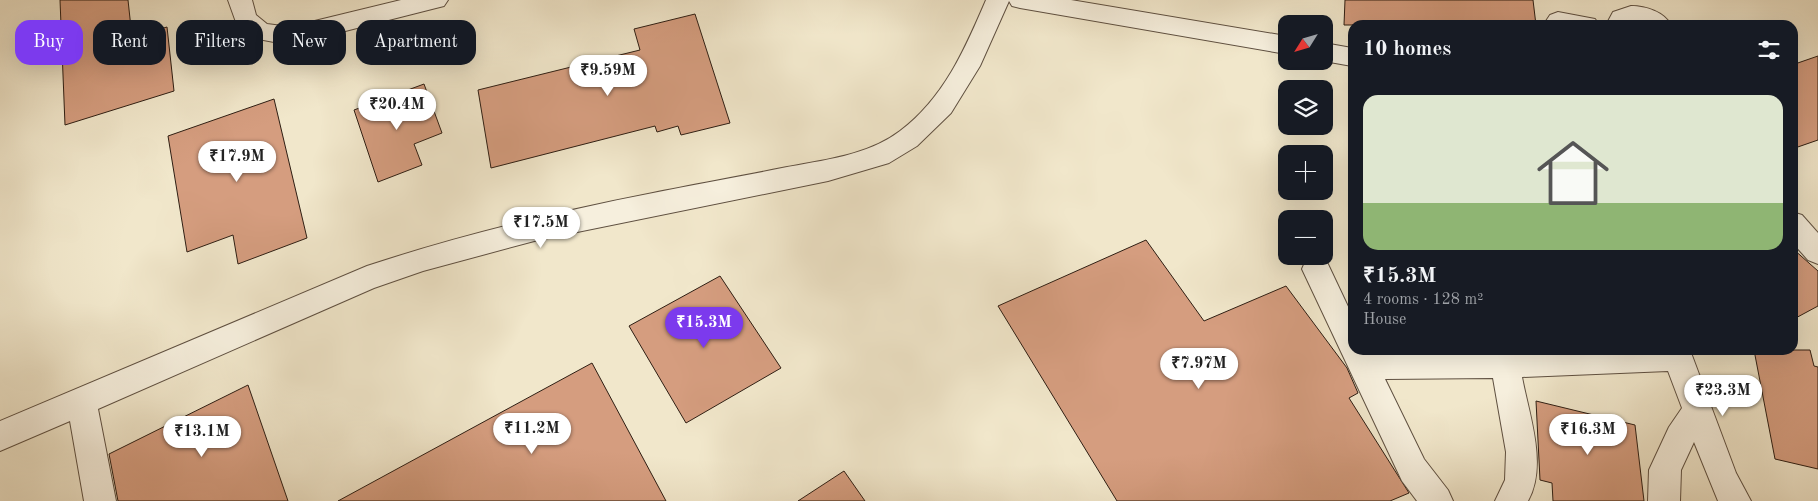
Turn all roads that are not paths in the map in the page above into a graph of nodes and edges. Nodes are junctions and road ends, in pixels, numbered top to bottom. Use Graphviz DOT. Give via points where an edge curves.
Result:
graph roads {
  1 [pos="240,0"];
  2 [pos="436,0"];
  3 [pos="998,0"];
  4 [pos="1020,0"];
  5 [pos="1645,13"];
  6 [pos="1558,15"];
  7 [pos="1572,20"];
  8 [pos="1620,20"];
  9 [pos="1278,44"];
  10 [pos="1333,54"];
  11 [pos="1348,56"];
  12 [pos="1798,230"];
  13 [pos="1818,252"];
  14 [pos="1316,269"];
  15 [pos="1348,335"];
  16 [pos="1358,355"];
  17 [pos="1384,355"];
  18 [pos="1659,355"];
  19 [pos="1676,355"];
  20 [pos="1506,364"];
  21 [pos="81,401"];
  22 [pos="1697,412"];
  23 [pos="0,436"];
  24 [pos="100,501"];
  25 [pos="1437,501"];
  26 [pos="1511,501"];
  27 [pos="1664,501"];
  28 [pos="1735,501"];
  1 -- 2 [label="street" via="245,19 261,32 290,36"];
  3 -- 21 [label="street" via="973,58 949,98 924,128 887,152 828,170 506,236 409,263"];
  4 -- 9 [label="street"];
  5 -- 8 [label="street" via="1628,14"];
  6 -- 7 [label="street"];
  10 -- 11 [label="street"];
  12 -- 13 [label="street"];
  14 -- 15 [label="street"];
  16 -- 25 [label="street" via="1413,470"];
  17 -- 20 [label="street"];
  18 -- 20 [label="street"];
  19 -- 22 [label="street"];
  20 -- 26 [label="street" via="1521,452 1521,483"];
  21 -- 23 [label="street"];
  21 -- 24 [label="street"];
  22 -- 27 [label="street" via="1680,437 1665,470"];
  22 -- 28 [label="street"];
}
